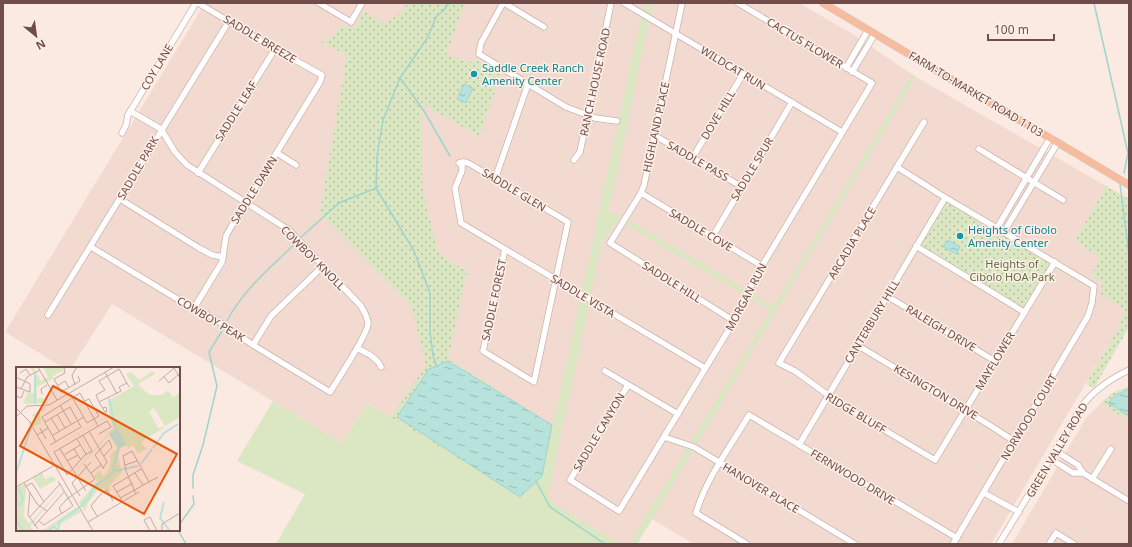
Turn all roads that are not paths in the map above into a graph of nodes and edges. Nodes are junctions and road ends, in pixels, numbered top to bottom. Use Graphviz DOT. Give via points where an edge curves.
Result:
graph roads {
  1 [pos="197,3"];
  2 [pos="319,3"];
  3 [pos="362,3"];
  4 [pos="503,3"];
  5 [pos="611,3"];
  6 [pos="624,3"];
  7 [pos="682,3"];
  8 [pos="738,3"];
  9 [pos="823,3"];
  10 [pos="229,21"];
  11 [pos="544,27"];
  12 [pos="872,32"];
  13 [pos="675,33"];
  14 [pos="275,49"];
  15 [pos="846,68"];
  16 [pos="852,72"];
  17 [pos="743,74"];
  18 [pos="322,75"];
  19 [pos="872,83"];
  20 [pos="528,84"];
  21 [pos="792,102"];
  22 [pos="130,111"];
  23 [pos="588,115"];
  24 [pos="617,121"];
  25 [pos="924,122"];
  26 [pos="161,129"];
  27 [pos="842,132"];
  28 [pos="122,133"];
  29 [pos="654,135"];
  30 [pos="1050,138"];
  31 [pos="1058,142"];
  32 [pos="979,149"];
  33 [pos="277,152"];
  34 [pos="693,157"];
  35 [pos="574,160"];
  36 [pos="296,164"];
  37 [pos="897,167"];
  38 [pos="198,173"];
  39 [pos="495,178"];
  40 [pos="1027,178"];
  41 [pos="1034,182"];
  42 [pos="1129,184"];
  43 [pos="742,186"];
  44 [pos="641,193"];
  45 [pos="945,198"];
  46 [pos="120,199"];
  47 [pos="1063,200"];
  48 [pos="246,202"];
  49 [pos="461,223"];
  50 [pos="997,228"];
  51 [pos="1004,232"];
  52 [pos="712,236"];
  53 [pos="610,243"];
  54 [pos="916,246"];
  55 [pos="91,247"];
  56 [pos="505,249"];
  57 [pos="223,257"];
  58 [pos="1054,262"];
  59 [pos="323,266"];
  60 [pos="762,266"];
  61 [pos="556,279"];
  62 [pos="887,296"];
  63 [pos="194,308"];
  64 [pos="1024,312"];
  65 [pos="48,315"];
  66 [pos="734,321"];
  67 [pos="253,345"];
  68 [pos="857,345"];
  69 [pos="357,348"];
  70 [pos="995,361"];
  71 [pos="779,363"];
  72 [pos="381,367"];
  73 [pos="705,368"];
  74 [pos="1129,370"];
  75 [pos="605,371"];
  76 [pos="628,385"];
  77 [pos="330,392"];
  78 [pos="827,396"];
  79 [pos="965,410"];
  80 [pos="678,414"];
  81 [pos="664,437"];
  82 [pos="1014,441"];
  83 [pos="799,444"];
  84 [pos="1111,449"];
  85 [pos="1056,451"];
  86 [pos="1051,459"];
  87 [pos="935,460"];
  88 [pos="1070,460"];
  89 [pos="720,463"];
  90 [pos="1066,468"];
  91 [pos="1083,473"];
  92 [pos="1092,479"];
  93 [pos="984,493"];
  94 [pos="1129,501"];
  95 [pos="619,511"];
  96 [pos="1019,512"];
  97 [pos="957,538"];
  98 [pos="747,544"];
  99 [pos="855,544"];
  100 [pos="953,544"];
  101 [pos="999,544"];
  102 [pos="1049,544"];
  103 [pos="1074,544"];
  1 -- 10 [label="street, SADDLE BREEZE"];
  1 -- 22 [label="street, COY LANE"];
  2 -- 3 [label="street" via="351,22"];
  4 -- 11 [label="street"];
  4 -- 20 [label="street" via="481,43 479,54"];
  5 -- 23 [label="street, RANCH HOUSE ROAD"];
  6 -- 13 [label="street, WILDCAT RUN"];
  7 -- 13 [label="street, HIGHLAND PLACE"];
  8 -- 15 [label="street, CACTUS FLOWER"];
  9 -- 12 [label="main road, FARM-TO-MARKET ROAD 1103"];
  10 -- 14 [label="street, SADDLE BREEZE"];
  10 -- 26 [label="street, SADDLE PARK"];
  12 -- 15 [label="street"];
  12 -- 16 [label="street"];
  12 -- 30 [label="main road, FARM-TO-MARKET ROAD 1103"];
  13 -- 17 [label="street, WILDCAT RUN"];
  13 -- 29 [label="street, HIGHLAND PLACE"];
  14 -- 18 [label="street, SADDLE BREEZE"];
  14 -- 38 [label="street, SADDLE LEAF"];
  15 -- 16 [label="street, CACTUS FLOWER"];
  16 -- 19 [label="street, CACTUS FLOWER"];
  17 -- 21 [label="street, WILDCAT RUN"];
  17 -- 34 [label="street, DOVE HILL"];
  18 -- 33 [label="street, SADDLE DAWN"];
  19 -- 27 [label="street, MORGAN RUN"];
  20 -- 23 [label="street" via="566,107"];
  20 -- 39 [label="street"];
  21 -- 27 [label="street, WILDCAT RUN"];
  21 -- 43 [label="street, SADDLE SPUR"];
  22 -- 26 [label="street, COWBOY KNOLL"];
  22 -- 28 [label="street, COY LANE"];
  23 -- 24 [label="street"];
  23 -- 35 [label="street, RANCH HOUSE ROAD" via="580,152"];
  25 -- 37 [label="street, ARCADIA PLACE"];
  26 -- 38 [label="street, COWBOY KNOLL" via="175,152"];
  26 -- 46 [label="street, SADDLE PARK"];
  27 -- 60 [label="street, MORGAN RUN"];
  29 -- 34 [label="street, SADDLE PASS"];
  29 -- 44 [label="street, HIGHLAND PLACE"];
  30 -- 31 [label="main road, FARM-TO-MARKET ROAD 1103"];
  30 -- 40 [label="street"];
  31 -- 41 [label="street"];
  31 -- 42 [label="main road, FARM-TO-MARKET ROAD 1103"];
  32 -- 40 [label="street"];
  33 -- 36 [label="street"];
  33 -- 48 [label="street, SADDLE DAWN"];
  34 -- 43 [label="street, SADDLE PASS"];
  37 -- 45 [label="street"];
  37 -- 71 [label="street, ARCADIA PLACE"];
  38 -- 48 [label="street, COWBOY KNOLL"];
  39 -- 49 [label="street, SADDLE GLEN" via="468,162 461,163 462,171 455,188"];
  39 -- 61 [label="street, SADDLE GLEN" via="568,222"];
  40 -- 41 [label="street"];
  40 -- 50 [label="street"];
  41 -- 47 [label="street"];
  41 -- 51 [label="street"];
  43 -- 52 [label="street, SADDLE SPUR"];
  44 -- 52 [label="street, SADDLE COVE"];
  44 -- 53 [label="street, HIGHLAND PLACE"];
  45 -- 50 [label="street"];
  45 -- 54 [label="street, CANTERBURY HILL"];
  46 -- 55 [label="street, SADDLE PARK"];
  46 -- 57 [label="street" via="199,248"];
  48 -- 57 [label="street, SADDLE DAWN" via="228,232"];
  48 -- 59 [label="street, COWBOY KNOLL" via="289,230"];
  49 -- 56 [label="street, SADDLE VISTA"];
  50 -- 51 [label="street"];
  51 -- 58 [label="street"];
  52 -- 60 [label="street, SADDLE COVE"];
  53 -- 66 [label="street, SADDLE HILL"];
  54 -- 62 [label="street, CANTERBURY HILL"];
  54 -- 64 [label="street"];
  55 -- 63 [label="street, COWBOY PEAK"];
  55 -- 65 [label="street, SADDLE PARK"];
  56 -- 61 [label="street, SADDLE VISTA"];
  56 -- 61 [label="street, SADDLE FOREST" via="483,351 534,382"];
  57 -- 63 [label="street, SADDLE DAWN"];
  58 -- 64 [label="street, MAYFLOWER"];
  58 -- 82 [label="street, NORWOOD COURT" via="1094,286 1092,303 1088,316"];
  59 -- 67 [label="street" via="271,316"];
  59 -- 69 [label="street, COWBOY KNOLL" via="361,306 366,315 368,326"];
  60 -- 66 [label="street, MORGAN RUN"];
  61 -- 73 [label="street, SADDLE VISTA"];
  62 -- 68 [label="street, CANTERBURY HILL"];
  62 -- 70 [label="street, RALEIGH DRIVE"];
  63 -- 67 [label="street, COWBOY PEAK"];
  64 -- 70 [label="street, MAYFLOWER"];
  66 -- 73 [label="street, MORGAN RUN"];
  67 -- 77 [label="street, COWBOY PEAK"];
  68 -- 78 [label="street, CANTERBURY HILL"];
  68 -- 79 [label="street, KESINGTON DRIVE"];
  69 -- 72 [label="street" via="375,358"];
  69 -- 77 [label="street, COWBOY KNOLL"];
  70 -- 79 [label="street, MAYFLOWER"];
  71 -- 78 [label="street, RIDGE BLUFF" via="795,371"];
  73 -- 80 [label="street, MORGAN RUN"];
  74 -- 85 [label="street, GREEN VALLEY ROAD" via="1106,383 1089,397"];
  75 -- 76 [label="street"];
  76 -- 80 [label="street"];
  76 -- 95 [label="street, SADDLE CANYON" via="570,480"];
  78 -- 83 [label="street, CANTERBURY HILL"];
  78 -- 87 [label="street, RIDGE BLUFF"];
  79 -- 82 [label="street, KESINGTON DRIVE"];
  79 -- 87 [label="street, MAYFLOWER"];
  80 -- 81 [label="street, MORGAN RUN"];
  81 -- 89 [label="street, HANOVER PLACE" via="692,446"];
  81 -- 95 [label="street, MORGAN RUN"];
  82 -- 93 [label="street, NORWOOD COURT"];
  83 -- 89 [label="street, FERNWOOD DRIVE" via="749,415"];
  83 -- 97 [label="street, FERNWOOD DRIVE"];
  84 -- 92 [label="street"];
  85 -- 86 [label="street, GREEN VALLEY ROAD"];
  85 -- 88 [label="street"];
  86 -- 90 [label="street"];
  86 -- 96 [label="street, GREEN VALLEY ROAD"];
  88 -- 90 [label="street"];
  88 -- 91 [label="street" via="1078,465"];
  89 -- 98 [label="street" via="702,494 696,513"];
  89 -- 99 [label="street, HANOVER PLACE"];
  90 -- 91 [label="street" via="1073,473"];
  91 -- 92 [label="street"];
  92 -- 94 [label="street"];
  93 -- 96 [label="street"];
  93 -- 97 [label="street, NORWOOD COURT"];
  96 -- 101 [label="street, GREEN VALLEY ROAD"];
  97 -- 100 [label="street, NORWOOD COURT"];
  102 -- 103 [label="street" via="1056,533"];
}
